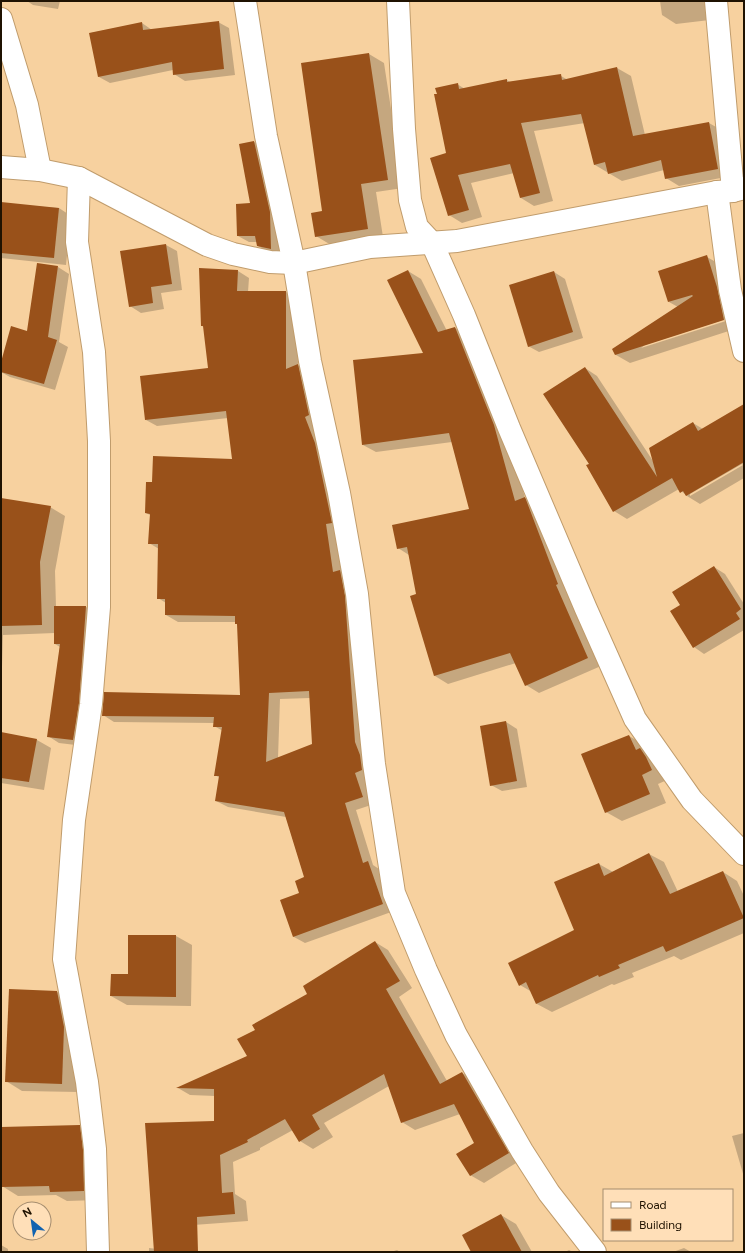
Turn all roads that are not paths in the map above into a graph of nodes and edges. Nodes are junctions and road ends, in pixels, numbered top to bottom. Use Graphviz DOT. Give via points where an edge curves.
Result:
graph roads {
  1 [pos="245,1"];
  2 [pos="398,1"];
  3 [pos="716,1"];
  4 [pos="1,19"];
  5 [pos="1,167"];
  6 [pos="40,170"];
  7 [pos="79,178"];
  8 [pos="731,190"];
  9 [pos="432,243"];
  10 [pos="294,263"];
  11 [pos="744,351"];
  12 [pos="744,854"];
  13 [pos="98,1252"];
  14 [pos="595,1252"];
  1 -- 10 [label="street" via="266,136"];
  2 -- 9 [label="street" via="410,200 417,227"];
  3 -- 8 [label="street"];
  4 -- 6 [label="street" via="27,105"];
  5 -- 6 [label="street"];
  6 -- 7 [label="street"];
  7 -- 10 [label="street" via="207,245 270,262"];
  7 -- 13 [label="street" via="77,242 94,352 99,441 99,607 91,704 74,820 64,959 87,1082 95,1149"];
  8 -- 9 [label="street" via="458,241"];
  8 -- 11 [label="street" via="730,290"];
  9 -- 10 [label="street" via="370,247"];
  9 -- 12 [label="street" via="635,719 692,800"];
  10 -- 14 [label="street" via="310,361 339,493 357,594 374,764 394,893 460,1042 549,1193"];
}
